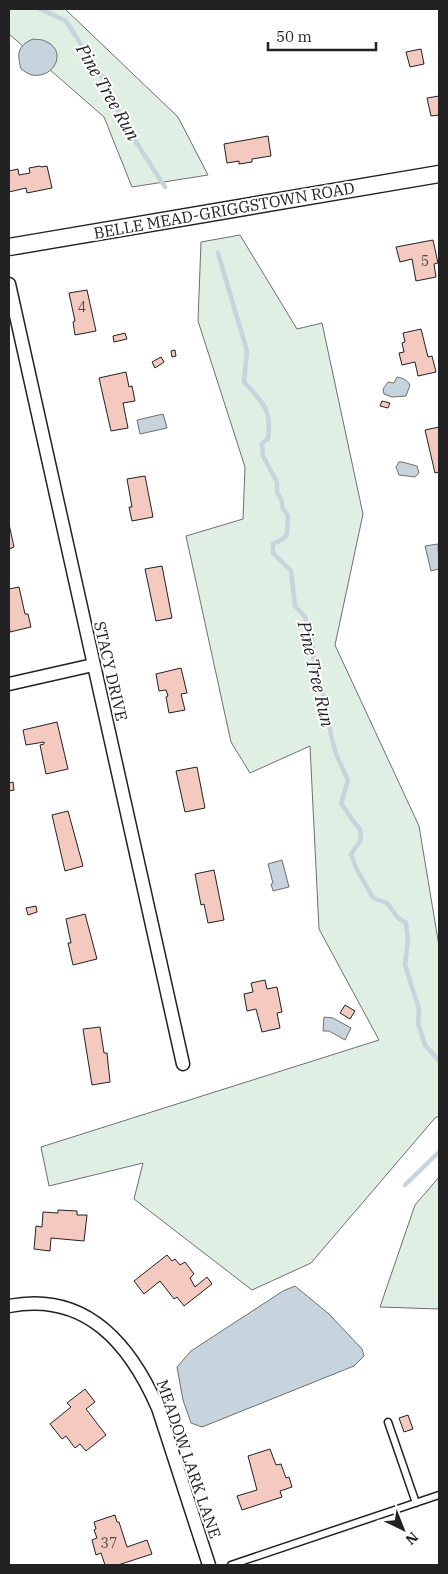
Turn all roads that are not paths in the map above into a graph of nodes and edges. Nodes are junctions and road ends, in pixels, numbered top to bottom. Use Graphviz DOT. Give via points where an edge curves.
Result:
graph roads {
  1 [pos="439,174"];
  2 [pos="9,247"];
  3 [pos="9,284"];
  4 [pos="93,665"];
  5 [pos="9,684"];
  6 [pos="183,1064"];
  7 [pos="9,1306"];
  8 [pos="388,1422"];
  9 [pos="439,1495"];
  10 [pos="416,1503"];
  11 [pos="209,1565"];
  12 [pos="231,1565"];
  1 -- 2 [label="street, BELLE MEAD-GRIGGSTOWN ROAD"];
  3 -- 4 [label="street, STACY DRIVE"];
  4 -- 5 [label="street"];
  4 -- 6 [label="street, STACY DRIVE"];
  7 -- 11 [label="street, MEADOW LARK LANE" via="52,1304 71,1309 99,1324 113,1336 147,1383 158,1408"];
  8 -- 10 [label="lane"];
  9 -- 10 [label="lane"];
  10 -- 12 [label="lane"];
}
